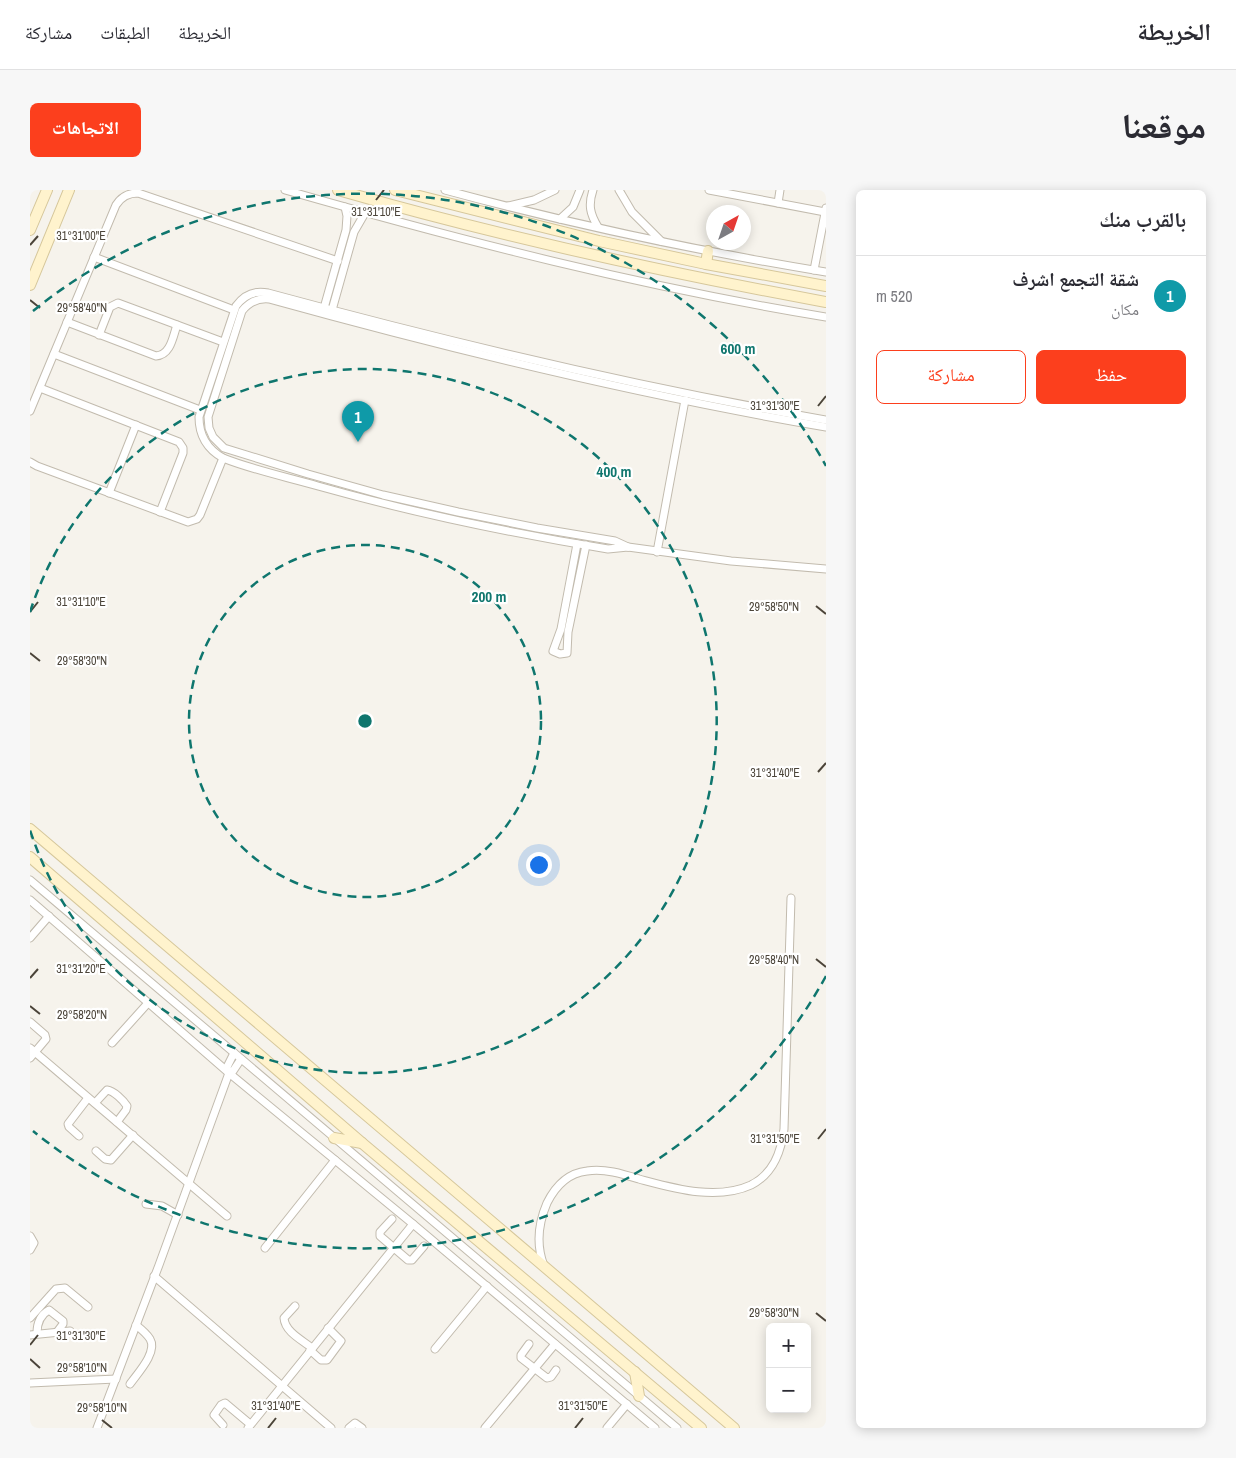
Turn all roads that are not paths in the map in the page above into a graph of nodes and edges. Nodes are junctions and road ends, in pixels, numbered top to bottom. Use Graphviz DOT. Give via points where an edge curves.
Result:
graph roads {
  1 [pos="47,190"];
  2 [pos="69,190"];
  3 [pos="285,190"];
  4 [pos="338,190"];
  5 [pos="395,190"];
  6 [pos="445,190"];
  7 [pos="555,190"];
  8 [pos="580,190"];
  9 [pos="593,190"];
  10 [pos="619,190"];
  11 [pos="709,190"];
  12 [pos="780,190"];
  13 [pos="729,192"];
  14 [pos="778,203"];
  15 [pos="345,207"];
  16 [pos="506,207"];
  17 [pos="826,210"];
  18 [pos="365,213"];
  19 [pos="560,219"];
  20 [pos="347,226"];
  21 [pos="598,227"];
  22 [pos="356,228"];
  23 [pos="30,230"];
  24 [pos="661,241"];
  25 [pos="345,249"];
  26 [pos="708,251"];
  27 [pos="94,257"];
  28 [pos="338,261"];
  29 [pos="706,264"];
  30 [pos="814,270"];
  31 [pos="826,272"];
  32 [pos="772,276"];
  33 [pos="789,280"];
  34 [pos="30,285"];
  35 [pos="826,286"];
  36 [pos="769,291"];
  37 [pos="786,294"];
  38 [pos="826,302"];
  39 [pos="234,310"];
  40 [pos="321,310"];
  41 [pos="332,310"];
  42 [pos="826,317"];
  43 [pos="67,322"];
  44 [pos="177,324"];
  45 [pos="99,335"];
  46 [pos="223,342"];
  47 [pos="54,354"];
  48 [pos="549,368"];
  49 [pos="627,385"];
  50 [pos="40,388"];
  51 [pos="685,400"];
  52 [pos="200,410"];
  53 [pos="30,411"];
  54 [pos="771,414"];
  55 [pos="826,420"];
  56 [pos="136,425"];
  57 [pos="826,427"];
  58 [pos="223,458"];
  59 [pos="261,460"];
  60 [pos="30,462"];
  61 [pos="259,468"];
  62 [pos="109,493"];
  63 [pos="414,502"];
  64 [pos="412,511"];
  65 [pos="160,512"];
  66 [pos="537,528"];
  67 [pos="536,537"];
  68 [pos="577,544"];
  69 [pos="586,545"];
  70 [pos="628,547"];
  71 [pos="657,552"];
  72 [pos="826,569"];
  73 [pos="30,829"];
  74 [pos="30,857"];
  75 [pos="30,880"];
  76 [pos="791,898"];
  77 [pos="30,900"];
  78 [pos="49,916"];
  79 [pos="30,938"];
  80 [pos="148,1003"];
  81 [pos="30,1022"];
  82 [pos="112,1043"];
  83 [pos="33,1050"];
  84 [pos="234,1053"];
  85 [pos="30,1058"];
  86 [pos="241,1059"];
  87 [pos="229,1073"];
  88 [pos="88,1098"];
  89 [pos="94,1103"];
  90 [pos="117,1122"];
  91 [pos="133,1135"];
  92 [pos="80,1136"];
  93 [pos="334,1138"];
  94 [pos="362,1142"];
  95 [pos="96,1151"];
  96 [pos="335,1160"];
  97 [pos="189,1184"];
  98 [pos="146,1204"];
  99 [pos="178,1215"];
  100 [pos="227,1216"];
  101 [pos="392,1219"];
  102 [pos="413,1224"];
  103 [pos="30,1236"];
  104 [pos="424,1246"];
  105 [pos="265,1248"];
  106 [pos="394,1248"];
  107 [pos="30,1250"];
  108 [pos="544,1266"];
  109 [pos="154,1276"];
  110 [pos="487,1286"];
  111 [pos="295,1306"];
  112 [pos="88,1307"];
  113 [pos="30,1318"];
  114 [pos="136,1324"];
  115 [pos="328,1328"];
  116 [pos="70,1331"];
  117 [pos="57,1332"];
  118 [pos="34,1334"];
  119 [pos="529,1344"];
  120 [pos="555,1344"];
  121 [pos="311,1349"];
  122 [pos="435,1349"];
  123 [pos="534,1369"];
  124 [pos="556,1370"];
  125 [pos="635,1372"];
  126 [pos="116,1379"];
  127 [pos="30,1383"];
  128 [pos="130,1384"];
  129 [pos="281,1386"];
  130 [pos="639,1396"];
  131 [pos="627,1404"];
  132 [pos="223,1425"];
  133 [pos="249,1426"];
  134 [pos="97,1428"];
  135 [pos="331,1428"];
  136 [pos="349,1428"];
  137 [pos="362,1428"];
  138 [pos="485,1428"];
  139 [pos="607,1428"];
  140 [pos="655,1428"];
  141 [pos="676,1428"];
  142 [pos="701,1428"];
  143 [pos="734,1428"];
  1 -- 23 [label="street"];
  2 -- 34 [label="street"];
  3 -- 15 [label="street"];
  4 -- 36 [label="street" via="540,242"];
  5 -- 29 [label="street" via="552,230"];
  6 -- 16 [label="street"];
  7 -- 16 [label="street" via="534,200"];
  8 -- 19 [label="street" via="573,207"];
  9 -- 21 [label="street" via="590,208"];
  10 -- 24 [label="street" via="632,212"];
  11 -- 13 [label="street"];
  12 -- 14 [label="street"];
  13 -- 14 [label="street"];
  14 -- 17 [label="street"];
  15 -- 18 [label="street"];
  15 -- 20 [label="street"];
  16 -- 19 [label="street"];
  17 -- 30 [label="street"];
  18 -- 22 [label="street"];
  18 -- 42 [label="street" via="669,287"];
  19 -- 21 [label="street"];
  20 -- 22 [label="street"];
  20 -- 25 [label="street"];
  21 -- 24 [label="street"];
  22 -- 25 [label="street"];
  24 -- 26 [label="street"];
  25 -- 28 [label="street"];
  25 -- 41 [label="street"];
  26 -- 29 [label="street"];
  26 -- 30 [label="street"];
  27 -- 28 [label="street" via="116,205 133,193"];
  27 -- 39 [label="street"];
  27 -- 43 [label="street"];
  28 -- 40 [label="street"];
  29 -- 32 [label="street"];
  30 -- 31 [label="street"];
  32 -- 33 [label="street"];
  32 -- 36 [label="street"];
  33 -- 35 [label="street"];
  33 -- 37 [label="street"];
  36 -- 37 [label="street"];
  37 -- 38 [label="street"];
  39 -- 40 [label="street" via="245,296 259,292"];
  39 -- 46 [label="street"];
  40 -- 41 [label="street"];
  40 -- 48 [label="street" via="424,341"];
  40 -- 59 [label="street" via="265,299 252,302 240,315 208,422 213,437 220,445"];
  41 -- 48 [label="street"];
  43 -- 45 [label="street"];
  43 -- 47 [label="street"];
  44 -- 45 [label="street" via="118,303 110,308"];
  44 -- 45 [label="street" via="168,349 159,356"];
  44 -- 46 [label="street"];
  46 -- 52 [label="street"];
  47 -- 50 [label="street"];
  47 -- 52 [label="street"];
  48 -- 49 [label="street"];
  49 -- 51 [label="street"];
  49 -- 54 [label="street"];
  50 -- 53 [label="street"];
  50 -- 56 [label="street"];
  51 -- 54 [label="street"];
  51 -- 71 [label="street"];
  52 -- 58 [label="street" via="202,435 208,446"];
  54 -- 55 [label="street"];
  54 -- 57 [label="street"];
  56 -- 62 [label="street"];
  56 -- 65 [label="street" via="177,441 183,448"];
  58 -- 61 [label="street"];
  58 -- 65 [label="street" via="197,519 183,521"];
  59 -- 61 [label="street"];
  59 -- 63 [label="street"];
  60 -- 62 [label="street"];
  61 -- 64 [label="street"];
  62 -- 65 [label="street"];
  63 -- 64 [label="street"];
  63 -- 66 [label="street"];
  64 -- 67 [label="street"];
  66 -- 67 [label="street"];
  66 -- 70 [label="street" via="615,541"];
  67 -- 68 [label="street"];
  68 -- 69 [label="street"];
  68 -- 69 [label="street" via="561,629 553,651 560,654 567,653 568,632"];
  69 -- 70 [label="street" via="613,549"];
  70 -- 71 [label="street"];
  71 -- 72 [label="street" via="731,562"];
  73 -- 108 [label="street"];
  74 -- 94 [label="street"];
  75 -- 84 [label="street"];
  76 -- 108 [label="street" via="784,1130 773,1166 766,1176 749,1186 715,1192 681,1189 609,1172 577,1174 557,1188 542,1216 539,1244"];
  77 -- 78 [label="street"];
  78 -- 79 [label="street"];
  78 -- 80 [label="street"];
  80 -- 82 [label="street"];
  80 -- 87 [label="street"];
  81 -- 83 [label="street" via="46,1037 46,1041"];
  83 -- 85 [label="street"];
  83 -- 88 [label="street"];
  84 -- 86 [label="street"];
  84 -- 87 [label="street" via="227,1067"];
  86 -- 87 [label="street"];
  86 -- 93 [label="street"];
  87 -- 96 [label="street"];
  87 -- 97 [label="street"];
  88 -- 89 [label="street"];
  88 -- 92 [label="street" via="68,1122"];
  89 -- 90 [label="street"];
  89 -- 90 [label="street" via="107,1090 125,1102 126,1110"];
  90 -- 91 [label="street"];
  91 -- 95 [label="street" via="111,1160"];
  91 -- 97 [label="street"];
  93 -- 94 [label="street"];
  93 -- 130 [label="street"];
  94 -- 125 [label="street"];
  96 -- 102 [label="street"];
  96 -- 105 [label="street"];
  97 -- 99 [label="street"];
  97 -- 100 [label="street"];
  98 -- 99 [label="street" via="162,1206"];
  99 -- 109 [label="street"];
  101 -- 106 [label="street" via="380,1235"];
  102 -- 106 [label="street"];
  102 -- 110 [label="street"];
  103 -- 107 [label="street" via="34,1243"];
  104 -- 106 [label="street" via="411,1260"];
  106 -- 115 [label="street"];
  108 -- 143 [label="street"];
  109 -- 114 [label="street"];
  109 -- 129 [label="street"];
  110 -- 120 [label="street"];
  110 -- 122 [label="street"];
  111 -- 121 [label="street" via="284,1318 285,1323"];
  112 -- 113 [label="street" via="65,1288 60,1288"];
  114 -- 126 [label="street"];
  114 -- 128 [label="street" via="151,1339 153,1347"];
  115 -- 121 [label="street"];
  115 -- 121 [label="street" via="341,1341 327,1360 321,1360"];
  116 -- 117 [label="street"];
  117 -- 118 [label="street"];
  117 -- 118 [label="street" via="63,1321 49,1310 38,1322"];
  119 -- 123 [label="street" via="520,1357"];
  120 -- 123 [label="street"];
  120 -- 131 [label="street"];
  121 -- 129 [label="street"];
  123 -- 124 [label="street" via="547,1378"];
  123 -- 138 [label="street"];
  125 -- 130 [label="street"];
  125 -- 142 [label="street"];
  126 -- 127 [label="street"];
  126 -- 134 [label="street"];
  129 -- 133 [label="street"];
  129 -- 135 [label="street"];
  130 -- 141 [label="street"];
  131 -- 139 [label="street"];
  131 -- 140 [label="street"];
  132 -- 133 [label="street" via="214,1416 225,1403"];
  136 -- 137 [label="street" via="355,1423"];
}
